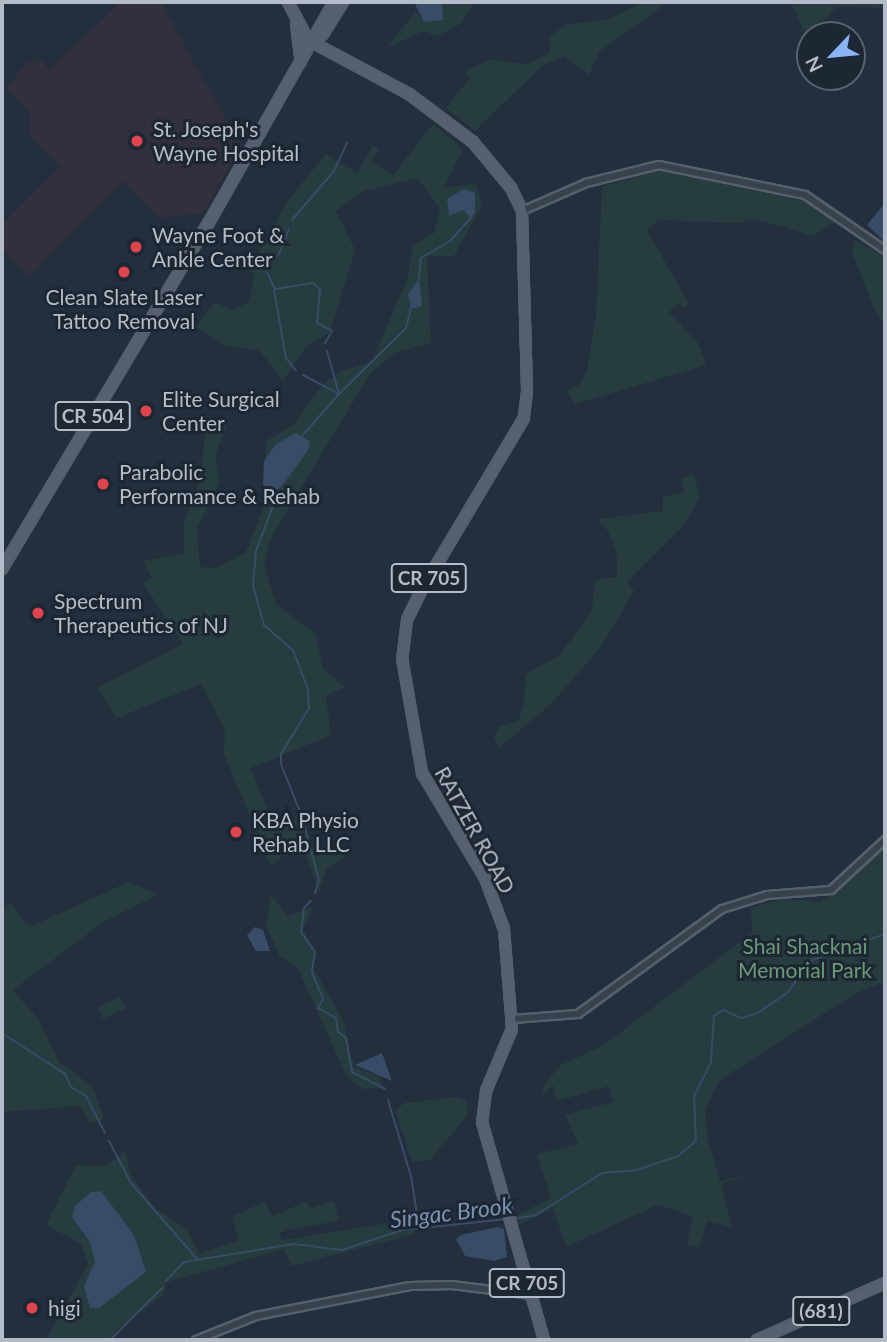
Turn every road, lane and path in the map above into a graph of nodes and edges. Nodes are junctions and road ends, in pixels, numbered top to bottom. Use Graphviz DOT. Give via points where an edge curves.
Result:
graph roads {
  1 [pos="288,2"];
  2 [pos="334,2"];
  3 [pos="343,2"];
  4 [pos="295,18"];
  5 [pos="311,43"];
  6 [pos="301,62"];
  7 [pos="522,211"];
  8 [pos="885,250"];
  9 [pos="2,569"];
  10 [pos="885,840"];
  11 [pos="513,1019"];
  12 [pos="885,1283"];
  13 [pos="531,1295"];
  14 [pos="196,1340"];
  15 [pos="544,1340"];
  16 [pos="757,1340"];
  1 -- 4 [label="main road"];
  2 -- 5 [label="main road"];
  3 -- 5 [label="main road" via="323,34"];
  4 -- 5 [label="main road"];
  4 -- 6 [label="main road"];
  5 -- 6 [label="main road, CR 504"];
  5 -- 7 [label="main road, RATZER ROAD / CR 705" via="406,93 457,128 503,177"];
  6 -- 9 [label="main road, CR 504"];
  7 -- 8 [label="street" via="586,183 659,165 805,195"];
  7 -- 11 [label="main road, RATZER ROAD / CR 705" via="524,418 422,589 407,620 402,651 422,773 498,908 509,960"];
  10 -- 11 [label="street" via="831,890 767,895 722,909 578,1014"];
  11 -- 13 [label="main road, RATZER ROAD / CR 705" via="507,1051 486,1091 482,1113 485,1144"];
  12 -- 16 [label="main road, (681)"];
  13 -- 14 [label="street" via="452,1285 410,1286 256,1316"];
  13 -- 15 [label="main road, RATZER ROAD / CR 705"];
}
